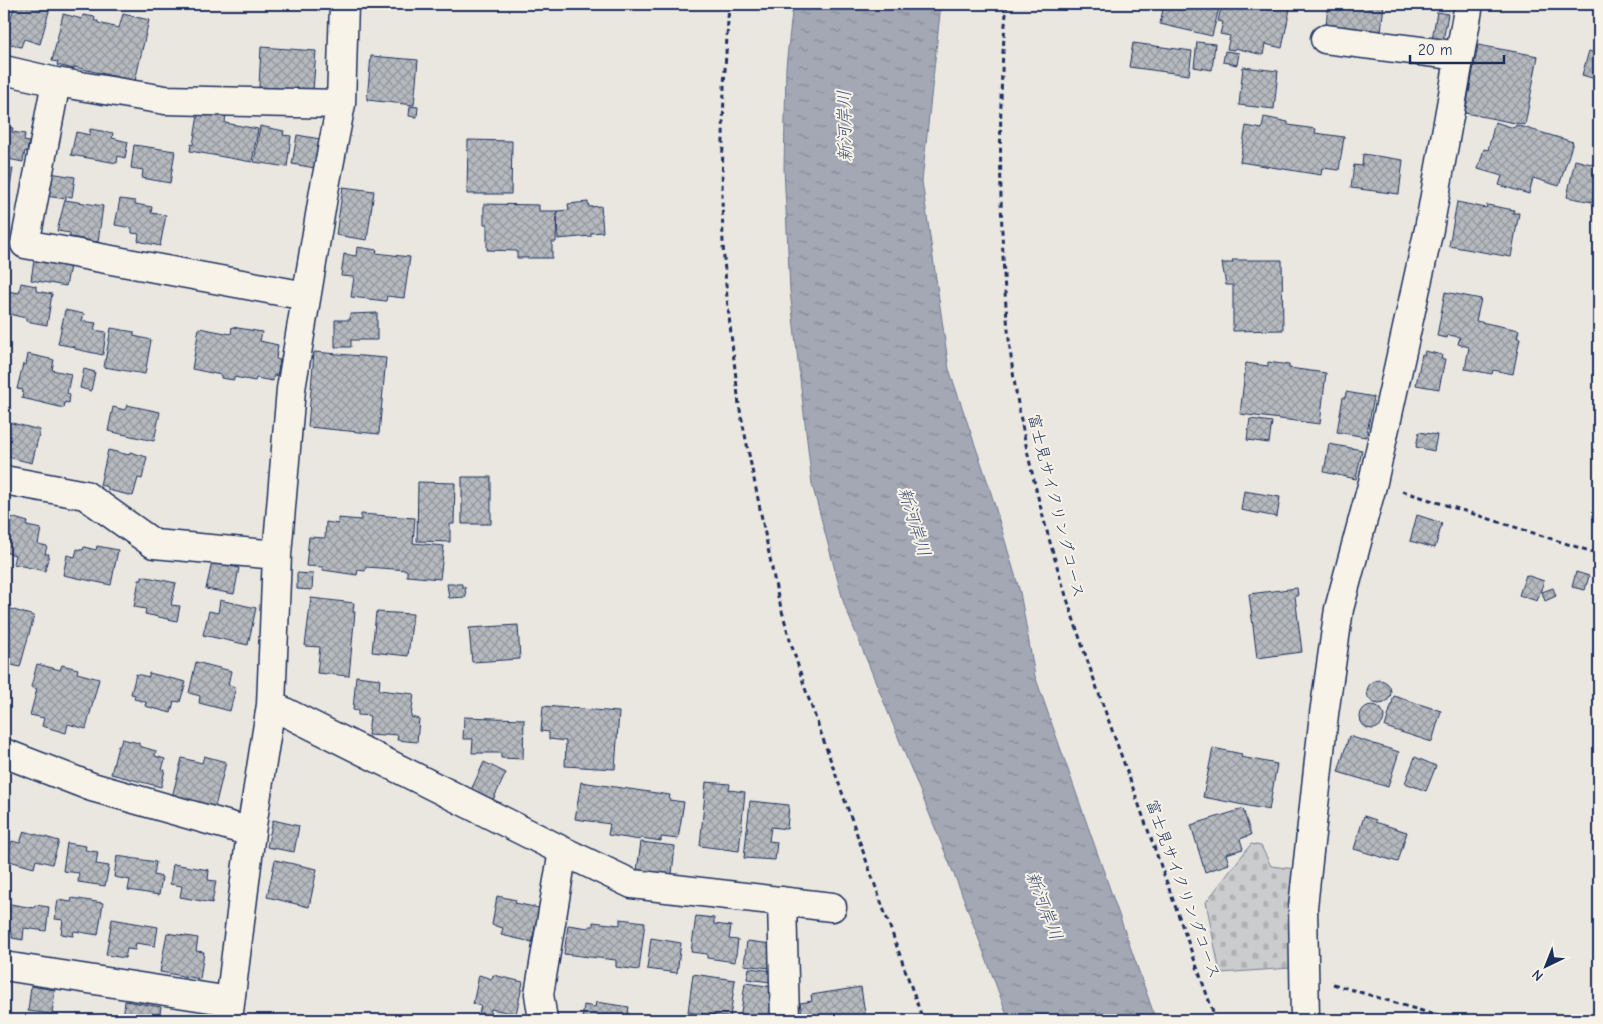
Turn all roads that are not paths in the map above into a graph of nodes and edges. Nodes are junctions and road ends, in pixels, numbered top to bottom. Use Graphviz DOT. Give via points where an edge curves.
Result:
graph roads {
  1 [pos="344,4"];
  2 [pos="1469,4"];
  3 [pos="1325,39"];
  4 [pos="1460,56"];
  5 [pos="4,70"];
  6 [pos="56,82"];
  7 [pos="341,104"];
  8 [pos="306,296"];
  9 [pos="4,480"];
  10 [pos="277,555"];
  11 [pos="271,705"];
  12 [pos="4,752"];
  13 [pos="251,832"];
  14 [pos="562,851"];
  15 [pos="782,901"];
  16 [pos="832,907"];
  17 [pos="4,966"];
  18 [pos="229,1011"];
  19 [pos="543,1020"];
  20 [pos="785,1020"];
  21 [pos="1305,1020"];
  1 -- 7 [label="street"];
  2 -- 4 [label="street"];
  3 -- 4 [label="street"];
  4 -- 21 [label="street" via="1430,229 1373,482 1339,610 1303,907"];
  5 -- 6 [label="street"];
  6 -- 7 [label="street" via="165,100"];
  6 -- 8 [label="street" via="25,244"];
  7 -- 8 [label="street"];
  8 -- 10 [label="street" via="291,390"];
  9 -- 10 [label="street" via="85,495 154,544"];
  10 -- 11 [label="street"];
  11 -- 13 [label="street"];
  11 -- 14 [label="street"];
  12 -- 13 [label="street" via="92,787"];
  13 -- 18 [label="street"];
  14 -- 15 [label="street" via="632,884"];
  14 -- 19 [label="street" via="539,994"];
  15 -- 16 [label="street"];
  15 -- 20 [label="street"];
  17 -- 18 [label="street"];
}
